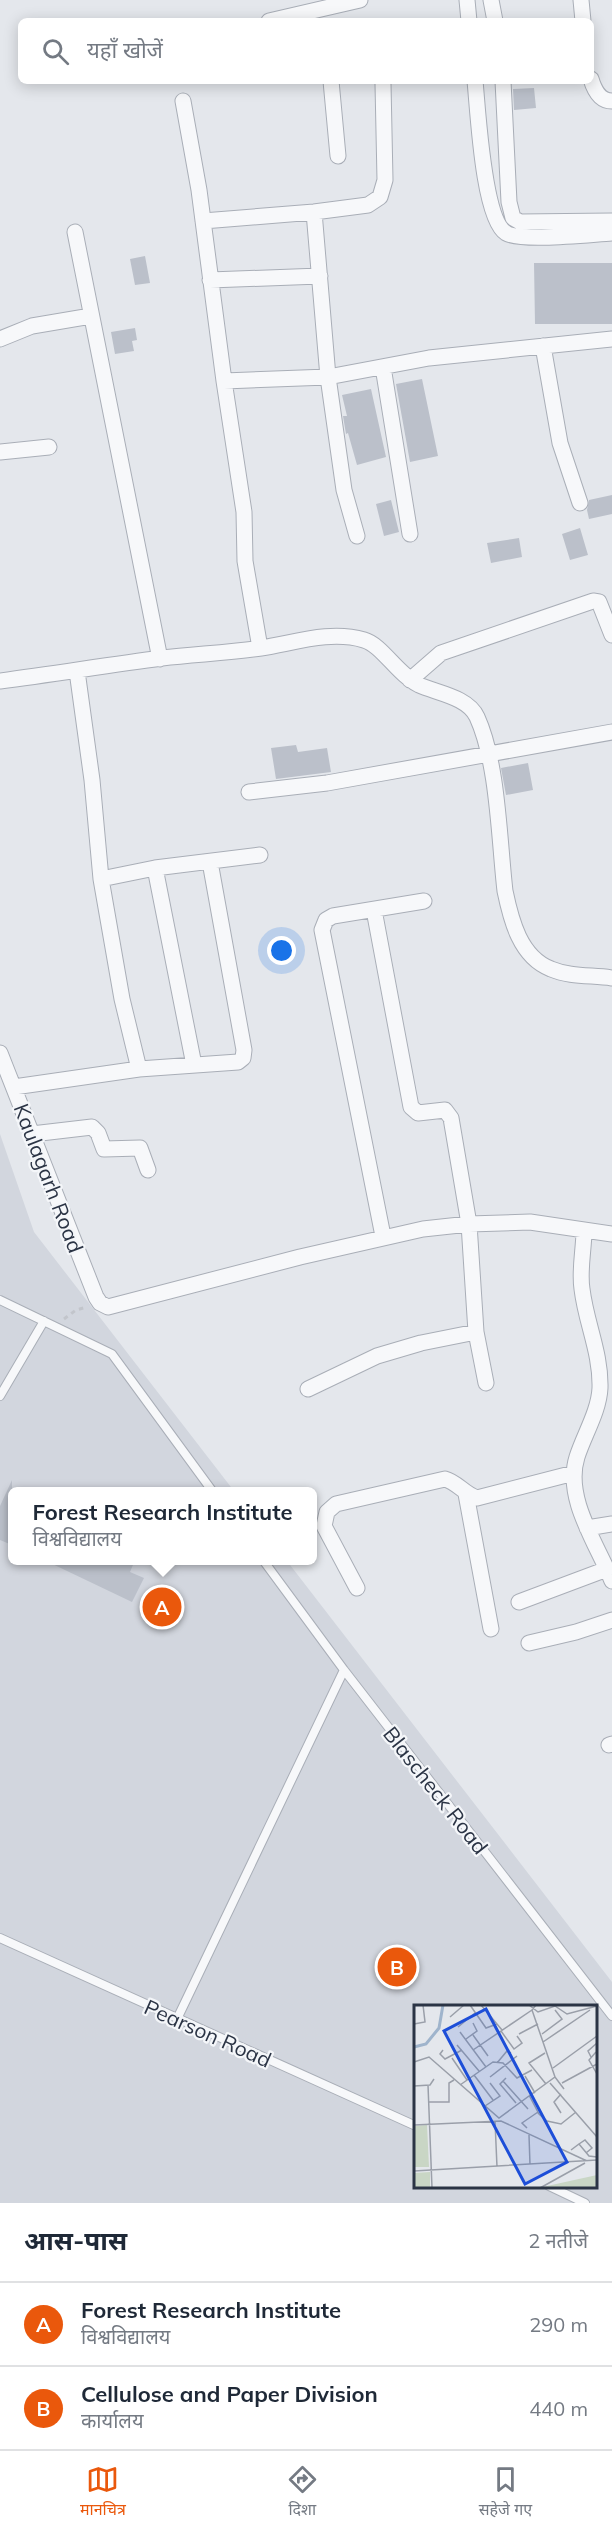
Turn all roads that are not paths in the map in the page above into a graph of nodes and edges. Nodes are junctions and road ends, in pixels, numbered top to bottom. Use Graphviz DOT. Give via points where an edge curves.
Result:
graph roads {
  1 [pos="360,0"];
  2 [pos="467,0"];
  3 [pos="491,0"];
  4 [pos="581,0"];
  5 [pos="324,15"];
  6 [pos="296,18"];
  7 [pos="469,18"];
  8 [pos="494,18"];
  9 [pos="583,18"];
  10 [pos="331,84"];
  11 [pos="383,84"];
  12 [pos="475,84"];
  13 [pos="503,84"];
  14 [pos="592,84"];
  15 [pos="612,100"];
  16 [pos="183,101"];
  17 [pos="338,156"];
  18 [pos="314,212"];
  19 [pos="203,221"];
  20 [pos="612,221"];
  21 [pos="75,232"];
  22 [pos="612,233"];
  23 [pos="320,276"];
  24 [pos="210,280"];
  25 [pos="91,316"];
  26 [pos="0,339"];
  27 [pos="612,339"];
  28 [pos="543,346"];
  29 [pos="383,367"];
  30 [pos="328,377"];
  31 [pos="224,381"];
  32 [pos="49,447"];
  33 [pos="0,452"];
  34 [pos="580,503"];
  35 [pos="410,534"];
  36 [pos="357,536"];
  37 [pos="612,635"];
  38 [pos="260,648"];
  39 [pos="160,659"];
  40 [pos="78,671"];
  41 [pos="410,680"];
  42 [pos="0,681"];
  43 [pos="612,732"];
  44 [pos="490,756"];
  45 [pos="249,792"];
  46 [pos="260,855"];
  47 [pos="210,862"];
  48 [pos="155,868"];
  49 [pos="100,879"];
  50 [pos="424,901"];
  51 [pos="374,910"];
  52 [pos="612,978"];
  53 [pos="0,1053"];
  54 [pos="194,1065"];
  55 [pos="139,1069"];
  56 [pos="14,1087"];
  57 [pos="32,1134"];
  58 [pos="148,1170"];
  59 [pos="469,1224"];
  60 [pos="584,1230"];
  61 [pos="612,1234"];
  62 [pos="383,1236"];
  63 [pos="0,1300"];
  64 [pos="44,1321"];
  65 [pos="476,1332"];
  66 [pos="486,1383"];
  67 [pos="308,1389"];
  68 [pos="0,1396"];
  69 [pos="574,1473"];
  70 [pos="210,1487"];
  71 [pos="466,1494"];
  72 [pos="612,1524"];
  73 [pos="587,1528"];
  74 [pos="267,1565"];
  75 [pos="610,1575"];
  76 [pos="357,1588"];
  77 [pos="519,1602"];
  78 [pos="612,1620"];
  79 [pos="491,1629"];
  80 [pos="529,1643"];
  81 [pos="344,1670"];
  82 [pos="0,1938"];
  83 [pos="612,2016"];
  84 [pos="177,2019"];
  85 [pos="414,2125"];
  86 [pos="551,2188"];
  87 [pos="585,2203"];
  1 -- 5 [label="street"];
  2 -- 7 [label="street"];
  3 -- 8 [label="street"];
  4 -- 9 [label="street"];
  5 -- 6 [label="street"];
  10 -- 17 [label="street"];
  11 -- 18 [label="street" via="385,180 380,197 368,205"];
  12 -- 22 [label="street" via="487,187 494,216 505,233 536,237"];
  13 -- 20 [label="street" via="513,218 520,222"];
  14 -- 15 [label="street" via="602,98"];
  16 -- 19 [label="street"];
  18 -- 19 [label="street"];
  18 -- 23 [label="street"];
  19 -- 24 [label="street"];
  21 -- 25 [label="street"];
  23 -- 24 [label="street"];
  23 -- 30 [label="street"];
  24 -- 31 [label="street"];
  25 -- 26 [label="street" via="32,326"];
  25 -- 39 [label="street"];
  27 -- 28 [label="street"];
  28 -- 29 [label="street"];
  28 -- 34 [label="street" via="560,443"];
  29 -- 30 [label="street"];
  29 -- 35 [label="street"];
  30 -- 31 [label="street"];
  30 -- 36 [label="street" via="344,490"];
  31 -- 38 [label="street" via="244,512 245,561"];
  32 -- 33 [label="street"];
  37 -- 41 [label="street" via="603,607 593,601 441,653"];
  38 -- 39 [label="street"];
  38 -- 41 [label="street" via="328,636 367,640"];
  39 -- 40 [label="street"];
  40 -- 42 [label="street"];
  40 -- 49 [label="street"];
  41 -- 44 [label="street" via="471,708"];
  43 -- 44 [label="street"];
  44 -- 45 [label="street"];
  44 -- 52 [label="street" via="505,891 523,945 540,964 552,970"];
  46 -- 47 [label="street"];
  47 -- 48 [label="street"];
  47 -- 54 [label="street" via="244,1054 238,1062"];
  48 -- 49 [label="street"];
  48 -- 54 [label="street"];
  49 -- 55 [label="street"];
  50 -- 51 [label="street"];
  51 -- 59 [label="street" via="411,1107 418,1113 449,1113"];
  51 -- 62 [label="street" via="333,916 324,924 322,936"];
  53 -- 56 [label="street, Kaulagarh Road"];
  54 -- 55 [label="street"];
  55 -- 56 [label="street"];
  56 -- 57 [label="street, Kaulagarh Road"];
  57 -- 58 [label="street" via="92,1127 104,1149 140,1148"];
  57 -- 62 [label="street, Kaulagarh Road" via="96,1297 108,1307"];
  59 -- 60 [label="street" via="530,1222"];
  59 -- 62 [label="street"];
  59 -- 65 [label="street"];
  60 -- 61 [label="street"];
  60 -- 69 [label="street" via="582,1289 597,1350 600,1389"];
  63 -- 64 [label="lane"];
  64 -- 68 [label="lane"];
  64 -- 70 [label="lane" via="112,1354"];
  65 -- 66 [label="street"];
  65 -- 67 [label="street" via="377,1356"];
  69 -- 71 [label="street" via="477,1498"];
  69 -- 73 [label="street" via="576,1498"];
  71 -- 76 [label="street" via="445,1479 336,1504 327,1512 324,1526"];
  71 -- 79 [label="street"];
  72 -- 73 [label="street"];
  73 -- 75 [label="street"];
  74 -- 81 [label="lane, Blascheck Road"];
  75 -- 77 [label="street"];
  78 -- 80 [label="street"];
  81 -- 83 [label="lane, Blascheck Road"];
  81 -- 84 [label="lane"];
  82 -- 84 [label="lane, Pearson Road"];
  84 -- 85 [label="lane, Pearson Road"];
  86 -- 87 [label="lane"];
}
